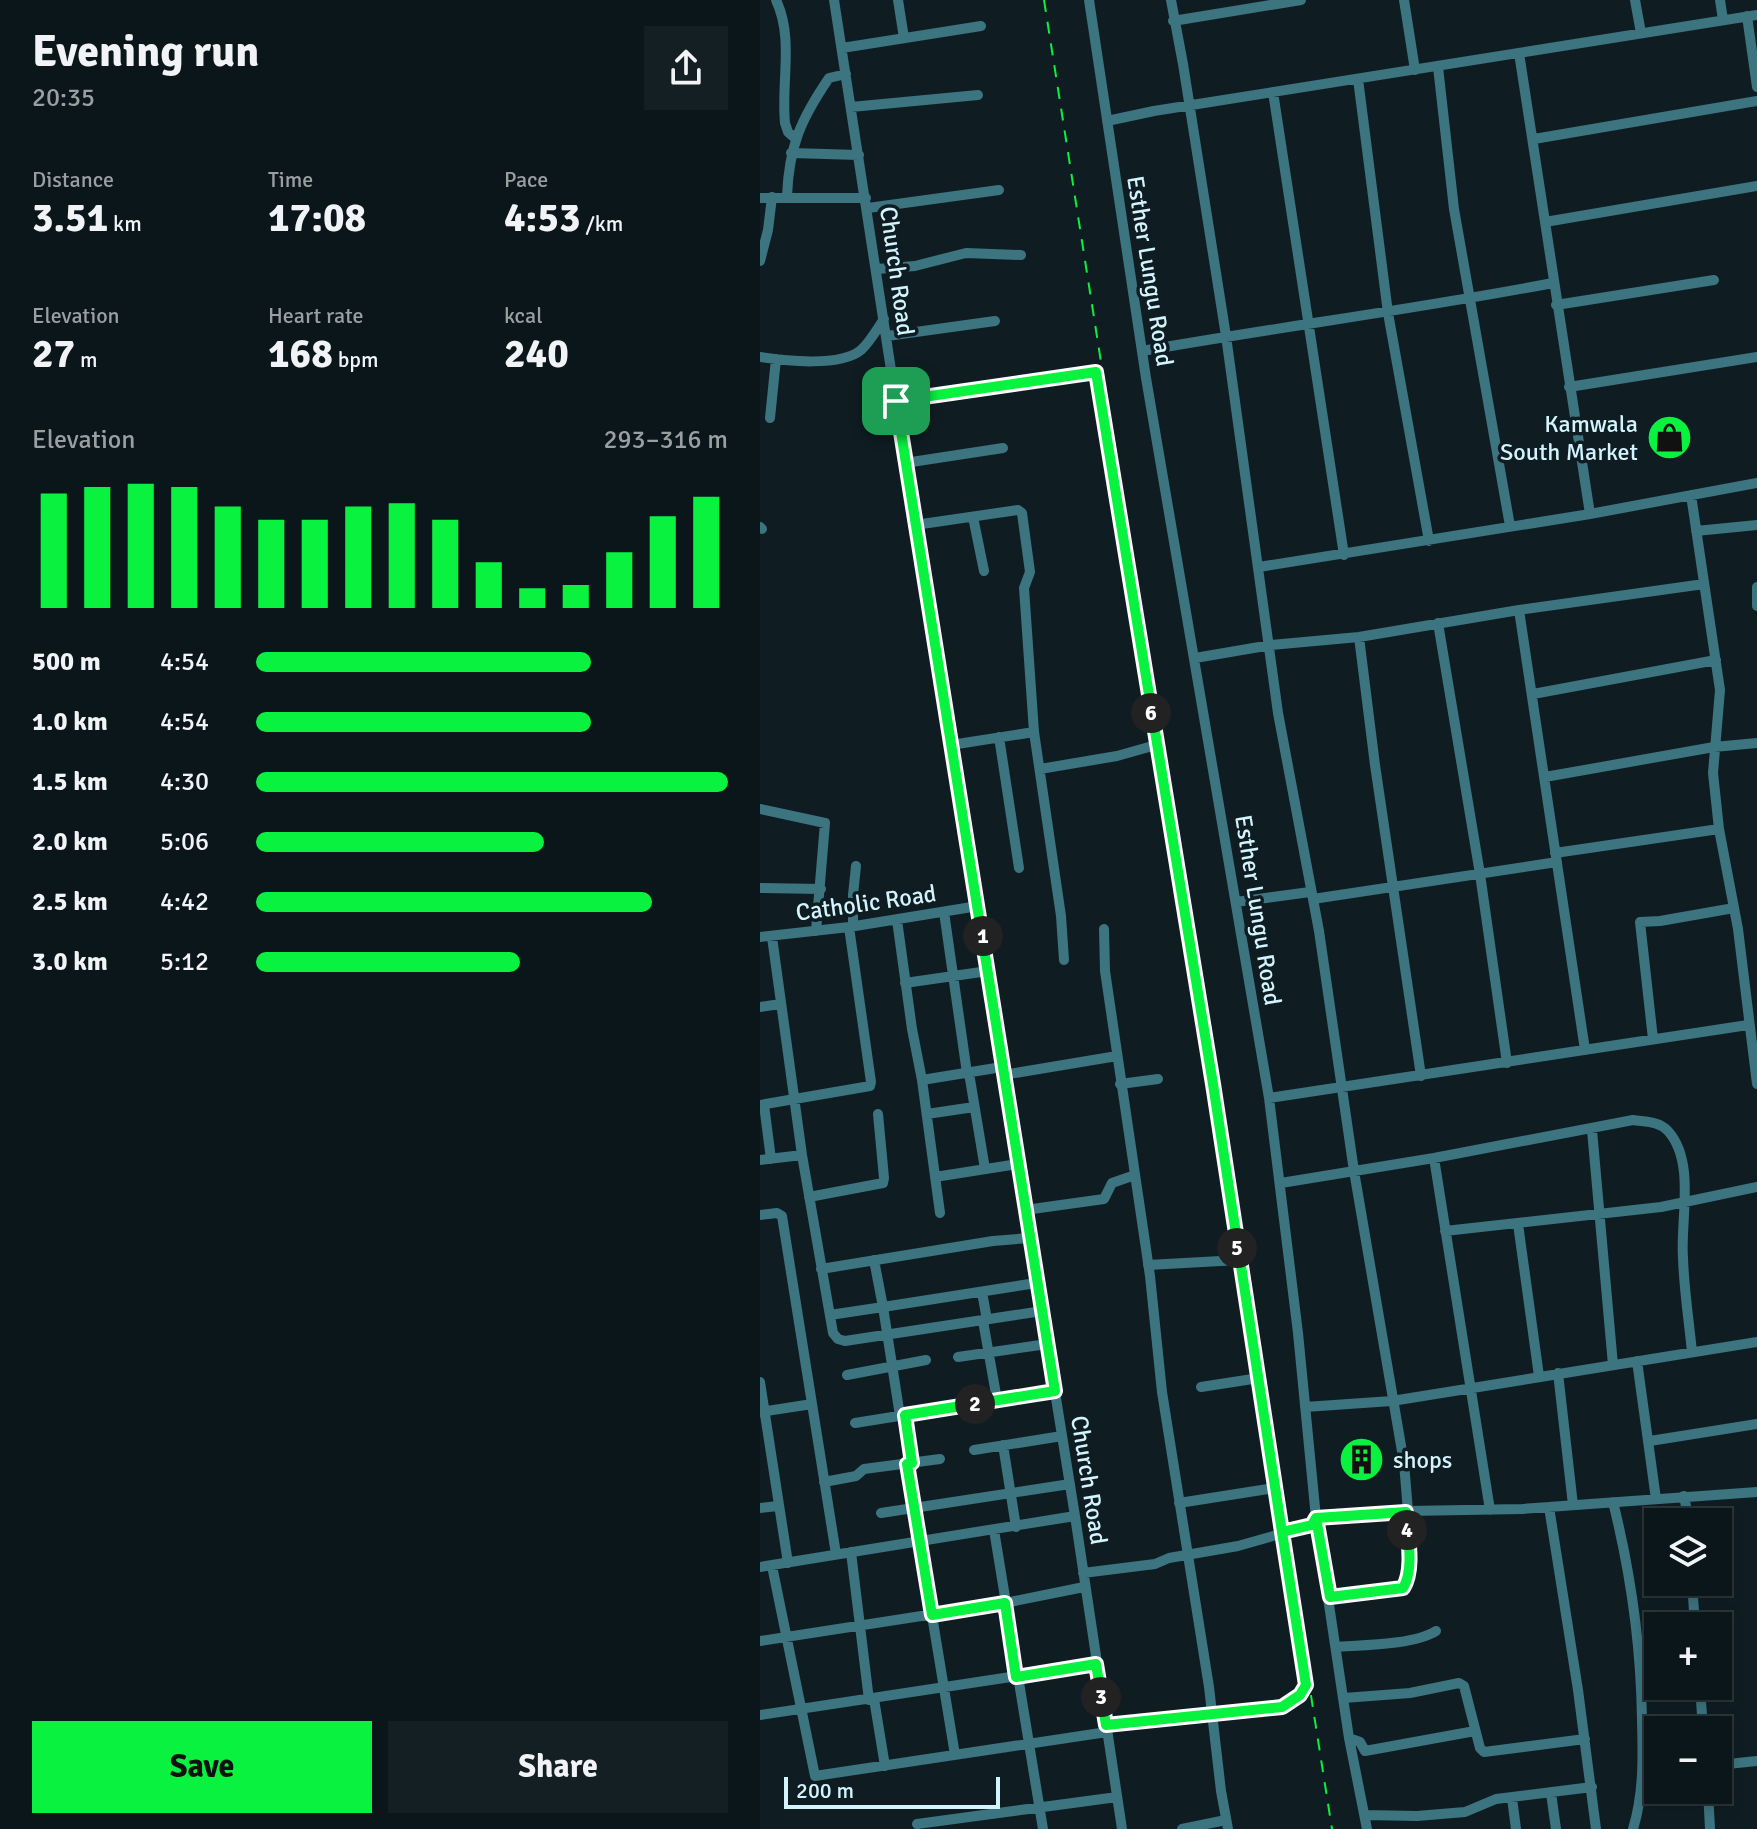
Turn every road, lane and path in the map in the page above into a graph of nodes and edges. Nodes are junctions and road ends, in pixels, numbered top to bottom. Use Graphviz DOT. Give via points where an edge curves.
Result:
graph roads {
  1 [pos="776,0"];
  2 [pos="834,0"];
  3 [pos="898,0"];
  4 [pos="1089,0"];
  5 [pos="1171,0"];
  6 [pos="1301,0"];
  7 [pos="1404,0"];
  8 [pos="1635,0"];
  9 [pos="1720,0"];
  10 [pos="1752,16"];
  11 [pos="1723,20"];
  12 [pos="1173,21"];
  13 [pos="981,26"];
  14 [pos="1641,33"];
  15 [pos="904,38"];
  16 [pos="842,48"];
  17 [pos="1519,53"];
  18 [pos="1438,67"];
  19 [pos="1415,70"];
  20 [pos="846,74"];
  21 [pos="1358,79"];
  22 [pos="1757,87"];
  23 [pos="1273,92"];
  24 [pos="978,95"];
  25 [pos="1757,101"];
  26 [pos="1189,105"];
  27 [pos="851,107"];
  28 [pos="1107,121"];
  29 [pos="796,139"];
  30 [pos="1534,139"];
  31 [pos="791,153"];
  32 [pos="859,155"];
  33 [pos="1757,186"];
  34 [pos="999,190"];
  35 [pos="787,196"];
  36 [pos="766,197"];
  37 [pos="867,203"];
  38 [pos="1545,222"];
  39 [pos="1021,255"];
  40 [pos="760,261"];
  41 [pos="877,269"];
  42 [pos="1714,280"];
  43 [pos="1553,283"];
  44 [pos="1471,299"];
  45 [pos="1556,305"];
  46 [pos="1388,313"];
  47 [pos="884,319"];
  48 [pos="995,321"];
  49 [pos="1307,323"];
  50 [pos="887,336"];
  51 [pos="1226,336"];
  52 [pos="1142,351"];
  53 [pos="760,357"];
  54 [pos="1757,357"];
  55 [pos="776,359"];
  56 [pos="1569,387"];
  57 [pos="896,401"];
  58 [pos="770,418"];
  59 [pos="1003,448"];
  60 [pos="905,463"];
  61 [pos="1757,483"];
  62 [pos="1691,495"];
  63 [pos="1590,514"];
  64 [pos="973,517"];
  65 [pos="915,525"];
  66 [pos="1757,525"];
  67 [pos="1510,526"];
  68 [pos="1696,531"];
  69 [pos="1429,541"];
  70 [pos="1344,555"];
  71 [pos="1259,567"];
  72 [pos="984,571"];
  73 [pos="1704,584"];
  74 [pos="1757,587"];
  75 [pos="1757,606"];
  76 [pos="1519,610"];
  77 [pos="1438,623"];
  78 [pos="1359,637"];
  79 [pos="1271,645"];
  80 [pos="1195,658"];
  81 [pos="1716,660"];
  82 [pos="1533,694"];
  83 [pos="1034,732"];
  84 [pos="999,737"];
  85 [pos="1757,743"];
  86 [pos="951,745"];
  87 [pos="1156,745"];
  88 [pos="1714,747"];
  89 [pos="1040,769"];
  90 [pos="1545,777"];
  91 [pos="760,809"];
  92 [pos="1719,829"];
  93 [pos="1556,858"];
  94 [pos="856,866"];
  95 [pos="1019,868"];
  96 [pos="1480,874"];
  97 [pos="760,888"];
  98 [pos="1394,888"];
  99 [pos="821,889"];
  100 [pos="1312,896"];
  101 [pos="1236,902"];
  102 [pos="978,906"];
  103 [pos="1734,908"];
  104 [pos="944,912"];
  105 [pos="897,920"];
  106 [pos="851,927"];
  107 [pos="1104,929"];
  108 [pos="816,931"];
  109 [pos="760,937"];
  110 [pos="772,937"];
  111 [pos="1064,960"];
  112 [pos="988,971"];
  113 [pos="953,975"];
  114 [pos="905,983"];
  115 [pos="780,1004"];
  116 [pos="760,1007"];
  117 [pos="1748,1025"];
  118 [pos="1653,1039"];
  119 [pos="1585,1050"];
  120 [pos="1117,1056"];
  121 [pos="1507,1063"];
  122 [pos="1003,1071"];
  123 [pos="968,1073"];
  124 [pos="1421,1076"];
  125 [pos="1158,1079"];
  126 [pos="922,1080"];
  127 [pos="1120,1084"];
  128 [pos="1757,1084"];
  129 [pos="1340,1087"];
  130 [pos="1269,1098"];
  131 [pos="794,1100"];
  132 [pos="762,1105"];
  133 [pos="974,1107"];
  134 [pos="878,1114"];
  135 [pos="927,1114"];
  136 [pos="1592,1130"];
  137 [pos="802,1155"];
  138 [pos="1434,1158"];
  139 [pos="766,1160"];
  140 [pos="1018,1164"];
  141 [pos="985,1169"];
  142 [pos="1354,1171"];
  143 [pos="1135,1175"];
  144 [pos="935,1177"];
  145 [pos="1281,1183"];
  146 [pos="1757,1187"];
  147 [pos="809,1197"];
  148 [pos="1686,1202"];
  149 [pos="1025,1210"];
  150 [pos="940,1213"];
  151 [pos="1599,1214"];
  152 [pos="760,1215"];
  153 [pos="1518,1224"];
  154 [pos="1445,1231"];
  155 [pos="1029,1238"];
  156 [pos="874,1260"];
  157 [pos="1239,1260"];
  158 [pos="1148,1265"];
  159 [pos="821,1269"];
  160 [pos="1036,1283"];
  161 [pos="982,1292"];
  162 [pos="883,1307"];
  163 [pos="1042,1311"];
  164 [pos="830,1315"];
  165 [pos="985,1321"];
  166 [pos="888,1336"];
  167 [pos="1757,1342"];
  168 [pos="1047,1344"];
  169 [pos="988,1352"];
  170 [pos="1692,1352"];
  171 [pos="958,1357"];
  172 [pos="926,1360"];
  173 [pos="1637,1361"];
  174 [pos="1613,1365"];
  175 [pos="893,1366"];
  176 [pos="1558,1373"];
  177 [pos="847,1375"];
  178 [pos="1539,1376"];
  179 [pos="1259,1378"];
  180 [pos="760,1382"];
  181 [pos="1201,1387"];
  182 [pos="1472,1389"];
  183 [pos="1055,1391"];
  184 [pos="997,1400"];
  185 [pos="1392,1401"];
  186 [pos="812,1404"];
  187 [pos="1305,1407"];
  188 [pos="762,1411"];
  189 [pos="902,1416"];
  190 [pos="855,1423"];
  191 [pos="1757,1424"];
  192 [pos="1062,1436"];
  193 [pos="1650,1441"];
  194 [pos="1003,1445"];
  195 [pos="974,1450"];
  196 [pos="940,1459"];
  197 [pos="910,1463"];
  198 [pos="824,1482"];
  199 [pos="1070,1484"];
  200 [pos="1274,1488"];
  201 [pos="1757,1492"];
  202 [pos="1011,1494"];
  203 [pos="1684,1496"];
  204 [pos="1656,1499"];
  205 [pos="1613,1502"];
  206 [pos="1179,1503"];
  207 [pos="1573,1505"];
  208 [pos="778,1506"];
  209 [pos="1549,1507"];
  210 [pos="760,1508"];
  211 [pos="1686,1508"];
  212 [pos="914,1509"];
  213 [pos="1490,1510"];
  214 [pos="1407,1512"];
  215 [pos="881,1513"];
  216 [pos="1075,1516"];
  217 [pos="1316,1518"];
  218 [pos="1016,1527"];
  219 [pos="994,1530"];
  220 [pos="1282,1532"];
  221 [pos="919,1543"];
  222 [pos="851,1552"];
  223 [pos="836,1554"];
  224 [pos="1186,1555"];
  225 [pos="788,1563"];
  226 [pos="772,1566"];
  227 [pos="760,1567"];
  228 [pos="1083,1573"];
  229 [pos="1084,1587"];
  230 [pos="1330,1597"];
  231 [pos="1005,1603"];
  232 [pos="932,1615"];
  233 [pos="859,1624"];
  234 [pos="1436,1631"];
  235 [pos="788,1637"];
  236 [pos="760,1641"];
  237 [pos="1336,1647"];
  238 [pos="1096,1664"];
  239 [pos="1016,1677"];
  240 [pos="945,1687"];
  241 [pos="1344,1698"];
  242 [pos="871,1700"];
  243 [pos="800,1710"];
  244 [pos="760,1715"];
  245 [pos="1213,1715"];
  246 [pos="1106,1728"];
  247 [pos="1475,1731"];
  248 [pos="1349,1738"];
  249 [pos="1585,1739"];
  250 [pos="1028,1744"];
  251 [pos="955,1755"];
  252 [pos="1757,1761"];
  253 [pos="1732,1764"];
  254 [pos="885,1766"];
  255 [pos="1592,1787"];
  256 [pos="1551,1793"];
  257 [pos="1117,1797"];
  258 [pos="1512,1798"];
  259 [pos="1709,1804"];
  260 [pos="1039,1809"];
  261 [pos="1365,1815"];
  262 [pos="917,1824"];
  263 [pos="1227,1824"];
  264 [pos="951,1825"];
  265 [pos="1043,1829"];
  266 [pos="1122,1829"];
  267 [pos="1182,1829"];
  268 [pos="1367,1829"];
  269 [pos="1516,1829"];
  270 [pos="1556,1829"];
  271 [pos="1596,1829"];
  272 [pos="1633,1829"];
  273 [pos="1710,1829"];
  1 -- 29 [label="street" via="786,42 785,123"];
  2 -- 16 [label="street, Church Road"];
  3 -- 15 [label="street"];
  4 -- 28 [label="street, Esther Lungu Road"];
  5 -- 12 [label="street"];
  6 -- 12 [label="street"];
  7 -- 19 [label="street"];
  8 -- 14 [label="street"];
  9 -- 11 [label="street"];
  10 -- 11 [label="street"];
  10 -- 22 [label="street"];
  11 -- 14 [label="street"];
  12 -- 26 [label="street"];
  13 -- 15 [label="street"];
  14 -- 17 [label="street"];
  15 -- 16 [label="street"];
  16 -- 20 [label="street, Church Road"];
  17 -- 18 [label="street"];
  17 -- 30 [label="street"];
  18 -- 19 [label="street"];
  18 -- 44 [label="street" via="1454,209"];
  19 -- 21 [label="street"];
  20 -- 27 [label="street, Church Road"];
  20 -- 29 [label="street" via="829,78"];
  21 -- 23 [label="street"];
  21 -- 46 [label="street"];
  23 -- 26 [label="street"];
  23 -- 49 [label="street"];
  24 -- 27 [label="street"];
  25 -- 30 [label="street"];
  26 -- 28 [label="street"];
  26 -- 51 [label="street"];
  27 -- 32 [label="street, Church Road"];
  28 -- 52 [label="street, Esther Lungu Road"];
  29 -- 31 [label="street"];
  30 -- 38 [label="street"];
  31 -- 32 [label="street"];
  31 -- 35 [label="street"];
  32 -- 37 [label="street, Church Road"];
  33 -- 38 [label="street"];
  34 -- 37 [label="street"];
  35 -- 36 [label="street"];
  35 -- 37 [label="street"];
  36 -- 40 [label="street" via="768,230"];
  37 -- 41 [label="street, Church Road"];
  38 -- 43 [label="street"];
  39 -- 41 [label="street" via="966,253"];
  41 -- 47 [label="street, Church Road"];
  42 -- 45 [label="street"];
  43 -- 44 [label="street"];
  43 -- 45 [label="street"];
  44 -- 46 [label="street"];
  44 -- 67 [label="street"];
  45 -- 56 [label="street"];
  46 -- 49 [label="street"];
  46 -- 69 [label="street"];
  47 -- 50 [label="street, Church Road"];
  47 -- 55 [label="street" via="853,355"];
  48 -- 50 [label="street"];
  49 -- 51 [label="street"];
  49 -- 70 [label="street"];
  50 -- 57 [label="street, Church Road"];
  51 -- 52 [label="street"];
  51 -- 71 [label="street"];
  52 -- 80 [label="street, Esther Lungu Road"];
  53 -- 55 [label="street"];
  54 -- 56 [label="street"];
  55 -- 58 [label="street"];
  56 -- 63 [label="street"];
  57 -- 60 [label="street, Church Road"];
  57 -- 87 [label="street" via="1096,372"];
  59 -- 60 [label="street"];
  60 -- 65 [label="street, Church Road"];
  61 -- 62 [label="street"];
  62 -- 63 [label="street"];
  62 -- 68 [label="street"];
  63 -- 67 [label="street"];
  64 -- 65 [label="street"];
  64 -- 72 [label="street"];
  64 -- 83 [label="street" via="1022,513 1030,572 1024,588"];
  65 -- 86 [label="street, Church Road"];
  66 -- 68 [label="street"];
  67 -- 69 [label="street"];
  68 -- 73 [label="street"];
  69 -- 70 [label="street"];
  70 -- 71 [label="street"];
  71 -- 79 [label="street"];
  73 -- 76 [label="street"];
  73 -- 81 [label="street"];
  74 -- 75 [label="street"];
  76 -- 77 [label="street"];
  76 -- 82 [label="street"];
  77 -- 78 [label="street"];
  77 -- 96 [label="street"];
  78 -- 79 [label="street"];
  78 -- 98 [label="street"];
  79 -- 80 [label="street"];
  79 -- 100 [label="street" via="1278,713"];
  80 -- 101 [label="street, Esther Lungu Road"];
  81 -- 82 [label="street"];
  81 -- 88 [label="street" via="1720,690"];
  82 -- 90 [label="street"];
  83 -- 84 [label="street"];
  83 -- 89 [label="street"];
  84 -- 86 [label="street"];
  84 -- 95 [label="street"];
  85 -- 88 [label="street"];
  86 -- 102 [label="street, Church Road"];
  87 -- 89 [label="street"];
  87 -- 157 [label="street"];
  88 -- 90 [label="street"];
  88 -- 92 [label="street"];
  89 -- 111 [label="street"];
  90 -- 93 [label="street"];
  91 -- 99 [label="street" via="825,823"];
  92 -- 93 [label="street"];
  92 -- 103 [label="street"];
  93 -- 96 [label="street"];
  93 -- 119 [label="street"];
  94 -- 106 [label="street"];
  96 -- 98 [label="street"];
  96 -- 121 [label="street"];
  97 -- 99 [label="street"];
  98 -- 100 [label="street"];
  98 -- 124 [label="street"];
  99 -- 108 [label="street"];
  100 -- 101 [label="street"];
  100 -- 129 [label="street"];
  101 -- 130 [label="street, Esther Lungu Road"];
  102 -- 104 [label="street, Catholic Road"];
  102 -- 112 [label="street, Church Road"];
  103 -- 117 [label="street"];
  103 -- 118 [label="street" via="1640,922"];
  104 -- 105 [label="street, Catholic Road"];
  104 -- 113 [label="street"];
  105 -- 106 [label="street, Catholic Road"];
  105 -- 114 [label="street"];
  106 -- 108 [label="street, Catholic Road"];
  106 -- 131 [label="street" via="871,1082 866,1088"];
  107 -- 120 [label="street"];
  108 -- 110 [label="street, Catholic Road"];
  109 -- 110 [label="street, Catholic Road"];
  110 -- 115 [label="street"];
  112 -- 113 [label="street"];
  112 -- 122 [label="street, Church Road"];
  113 -- 114 [label="street"];
  113 -- 123 [label="street"];
  114 -- 126 [label="street"];
  115 -- 116 [label="street"];
  115 -- 131 [label="street"];
  117 -- 118 [label="street"];
  117 -- 128 [label="street"];
  118 -- 119 [label="street"];
  119 -- 121 [label="street"];
  120 -- 122 [label="street"];
  120 -- 127 [label="street"];
  121 -- 124 [label="street"];
  122 -- 123 [label="street"];
  122 -- 140 [label="street, Church Road"];
  123 -- 126 [label="street"];
  123 -- 133 [label="street"];
  124 -- 129 [label="street"];
  125 -- 127 [label="street"];
  126 -- 135 [label="street"];
  127 -- 143 [label="street"];
  129 -- 130 [label="street"];
  129 -- 142 [label="street"];
  130 -- 145 [label="street, Esther Lungu Road"];
  131 -- 132 [label="street"];
  131 -- 137 [label="street"];
  132 -- 139 [label="street"];
  133 -- 135 [label="street"];
  133 -- 141 [label="street"];
  134 -- 147 [label="street" via="883,1183"];
  135 -- 144 [label="street"];
  136 -- 138 [label="street"];
  136 -- 148 [label="street" via="1633,1120 1664,1127 1678,1149"];
  136 -- 151 [label="street"];
  137 -- 139 [label="street"];
  137 -- 147 [label="street"];
  138 -- 142 [label="street"];
  138 -- 154 [label="street"];
  140 -- 141 [label="street"];
  140 -- 149 [label="street, Church Road"];
  141 -- 144 [label="street"];
  142 -- 145 [label="street"];
  142 -- 185 [label="street"];
  143 -- 149 [label="street" via="1112,1183 1104,1199"];
  143 -- 158 [label="street"];
  144 -- 150 [label="street"];
  145 -- 187 [label="street, Esther Lungu Road"];
  146 -- 148 [label="street"];
  147 -- 159 [label="street"];
  148 -- 151 [label="street"];
  148 -- 170 [label="street" via="1681,1233"];
  149 -- 155 [label="street, Church Road"];
  151 -- 153 [label="street"];
  151 -- 174 [label="street"];
  152 -- 186 [label="street" via="782,1216"];
  153 -- 154 [label="street"];
  153 -- 178 [label="street"];
  154 -- 182 [label="street"];
  155 -- 156 [label="street"];
  155 -- 160 [label="street, Church Road"];
  156 -- 159 [label="street"];
  156 -- 162 [label="street"];
  157 -- 158 [label="street"];
  157 -- 179 [label="street"];
  158 -- 206 [label="street"];
  159 -- 164 [label="street"];
  160 -- 161 [label="street"];
  160 -- 163 [label="street, Church Road"];
  161 -- 162 [label="street"];
  161 -- 165 [label="street"];
  162 -- 164 [label="street"];
  162 -- 166 [label="street"];
  163 -- 165 [label="street"];
  163 -- 168 [label="street, Church Road"];
  164 -- 166 [label="street" via="838,1339"];
  165 -- 166 [label="street"];
  165 -- 169 [label="street"];
  166 -- 175 [label="street"];
  167 -- 170 [label="street"];
  168 -- 169 [label="street"];
  168 -- 183 [label="street, Church Road"];
  169 -- 171 [label="street"];
  169 -- 184 [label="street"];
  170 -- 173 [label="street"];
  172 -- 175 [label="street"];
  173 -- 174 [label="street"];
  173 -- 193 [label="street"];
  174 -- 176 [label="street"];
  175 -- 177 [label="street"];
  175 -- 189 [label="street"];
  176 -- 178 [label="street"];
  176 -- 207 [label="street"];
  178 -- 182 [label="street"];
  179 -- 181 [label="street"];
  179 -- 200 [label="street"];
  180 -- 188 [label="street"];
  182 -- 185 [label="street"];
  182 -- 213 [label="street"];
  183 -- 184 [label="street"];
  183 -- 192 [label="street, Church Road"];
  184 -- 189 [label="street"];
  185 -- 187 [label="street"];
  185 -- 214 [label="street"];
  186 -- 188 [label="street"];
  186 -- 198 [label="street"];
  187 -- 217 [label="street, Esther Lungu Road"];
  188 -- 208 [label="street"];
  189 -- 190 [label="street"];
  189 -- 197 [label="street"];
  191 -- 193 [label="street"];
  192 -- 194 [label="street"];
  192 -- 199 [label="street, Church Road"];
  193 -- 204 [label="street"];
  194 -- 195 [label="street"];
  194 -- 202 [label="street"];
  196 -- 197 [label="street"];
  197 -- 198 [label="street" via="864,1469 856,1476"];
  197 -- 212 [label="street"];
  198 -- 223 [label="street"];
  199 -- 202 [label="street"];
  199 -- 216 [label="street, Church Road"];
  200 -- 206 [label="street"];
  200 -- 220 [label="street"];
  201 -- 203 [label="street"];
  202 -- 212 [label="street"];
  202 -- 218 [label="street"];
  203 -- 204 [label="street"];
  203 -- 211 [label="street"];
  204 -- 205 [label="street"];
  205 -- 207 [label="street"];
  205 -- 272 [label="street" via="1628,1561 1641,1662 1643,1774"];
  206 -- 224 [label="street"];
  207 -- 209 [label="street"];
  208 -- 210 [label="street"];
  208 -- 225 [label="street"];
  209 -- 213 [label="street"];
  209 -- 249 [label="street"];
  212 -- 215 [label="street"];
  212 -- 221 [label="street"];
  213 -- 214 [label="street"];
  214 -- 217 [label="street"];
  214 -- 230 [label="street" via="1406,1586"];
  216 -- 218 [label="street"];
  216 -- 228 [label="street, Church Road"];
  217 -- 220 [label="street" via="1312,1525"];
  217 -- 230 [label="street, Esther Lungu Road"];
  218 -- 219 [label="street"];
  219 -- 221 [label="street"];
  219 -- 231 [label="street"];
  220 -- 224 [label="street"];
  220 -- 245 [label="street" via="1306,1685 1282,1707"];
  221 -- 222 [label="street"];
  221 -- 232 [label="street"];
  222 -- 223 [label="street"];
  222 -- 233 [label="street"];
  223 -- 225 [label="street"];
  224 -- 228 [label="street"];
  224 -- 245 [label="street"];
  225 -- 226 [label="street"];
  226 -- 227 [label="street"];
  226 -- 235 [label="street"];
  228 -- 229 [label="street, Church Road"];
  229 -- 231 [label="street"];
  229 -- 238 [label="street, Church Road"];
  230 -- 237 [label="street, Esther Lungu Road"];
  231 -- 232 [label="street"];
  231 -- 239 [label="street"];
  232 -- 233 [label="street"];
  232 -- 240 [label="street"];
  233 -- 235 [label="street"];
  233 -- 242 [label="street"];
  234 -- 237 [label="street"];
  235 -- 236 [label="street"];
  235 -- 243 [label="street"];
  237 -- 241 [label="street, Esther Lungu Road"];
  238 -- 239 [label="street"];
  238 -- 246 [label="street, Church Road"];
  239 -- 240 [label="street"];
  239 -- 250 [label="street"];
  240 -- 242 [label="street"];
  240 -- 251 [label="street"];
  241 -- 247 [label="street" via="1459,1683"];
  241 -- 248 [label="street, Esther Lungu Road"];
  242 -- 243 [label="street"];
  242 -- 254 [label="street"];
  243 -- 244 [label="street"];
  243 -- 254 [label="street" via="815,1776"];
  245 -- 246 [label="street"];
  245 -- 263 [label="street"];
  246 -- 250 [label="street"];
  246 -- 257 [label="street, Church Road"];
  247 -- 248 [label="street" via="1365,1751"];
  247 -- 249 [label="street" via="1484,1752"];
  248 -- 261 [label="street, Esther Lungu Road"];
  249 -- 255 [label="street"];
  250 -- 251 [label="street"];
  250 -- 260 [label="street"];
  251 -- 254 [label="street"];
  252 -- 253 [label="street"];
  255 -- 256 [label="street"];
  255 -- 271 [label="street"];
  256 -- 258 [label="street"];
  256 -- 270 [label="street"];
  257 -- 260 [label="street"];
  257 -- 266 [label="street, Church Road"];
  258 -- 261 [label="street" via="1465,1812"];
  258 -- 269 [label="street"];
  259 -- 273 [label="street"];
  260 -- 264 [label="street"];
  260 -- 265 [label="street"];
  261 -- 268 [label="street, Esther Lungu Road"];
  262 -- 264 [label="street"];
  263 -- 267 [label="street"];
}
